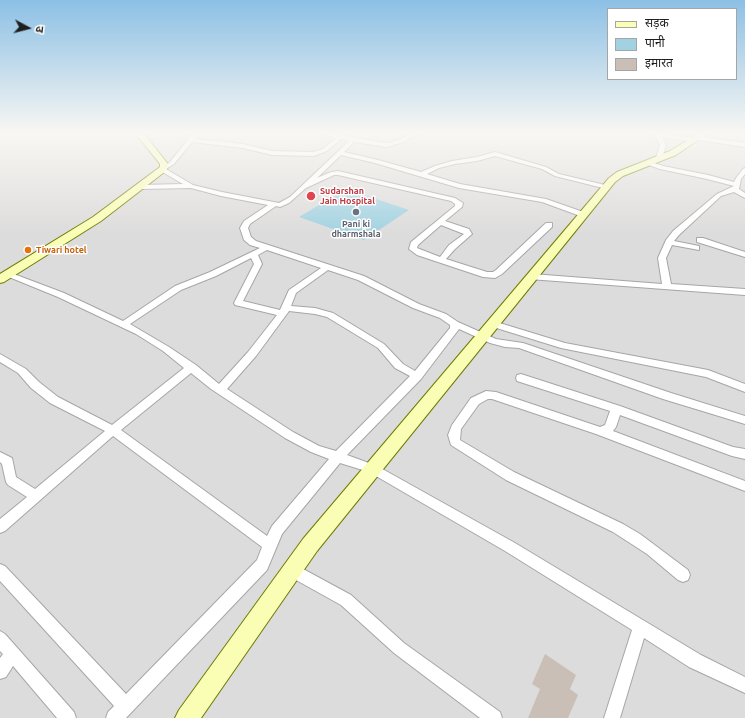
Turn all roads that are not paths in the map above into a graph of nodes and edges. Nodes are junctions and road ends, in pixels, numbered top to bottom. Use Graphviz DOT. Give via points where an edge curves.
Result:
graph roads {
  1 [pos="160,168"];
  2 [pos="162,168"];
  3 [pos="166,168"];
  4 [pos="324,168"];
  5 [pos="396,168"];
  6 [pos="436,168"];
  7 [pos="542,168"];
  8 [pos="637,168"];
  9 [pos="661,168"];
  10 [pos="745,170"];
  11 [pos="161,171"];
  12 [pos="422,174"];
  13 [pos="191,186"];
  14 [pos="141,187"];
  15 [pos="303,187"];
  16 [pos="607,187"];
  17 [pos="736,187"];
  18 [pos="745,196"];
  19 [pos="273,204"];
  20 [pos="583,215"];
  21 [pos="440,222"];
  22 [pos="549,225"];
  23 [pos="700,240"];
  24 [pos="669,242"];
  25 [pos="265,248"];
  26 [pos="696,248"];
  27 [pos="253,254"];
  28 [pos="745,255"];
  29 [pos="442,259"];
  30 [pos="327,267"];
  31 [pos="4,277"];
  32 [pos="532,277"];
  33 [pos="667,287"];
  34 [pos="745,292"];
  35 [pos="284,310"];
  36 [pos="455,324"];
  37 [pos="493,324"];
  38 [pos="123,325"];
  39 [pos="482,337"];
  40 [pos="0,357"];
  41 [pos="192,367"];
  42 [pos="417,376"];
  43 [pos="521,378"];
  44 [pos="745,388"];
  45 [pos="220,389"];
  46 [pos="616,409"];
  47 [pos="745,420"];
  48 [pos="113,430"];
  49 [pos="600,431"];
  50 [pos="745,454"];
  51 [pos="338,456"];
  52 [pos="0,457"];
  53 [pos="373,469"];
  54 [pos="745,486"];
  55 [pos="36,496"];
  56 [pos="0,527"];
  57 [pos="269,545"];
  58 [pos="0,570"];
  59 [pos="292,570"];
  60 [pos="683,575"];
  61 [pos="640,628"];
  62 [pos="0,639"];
  63 [pos="13,654"];
  64 [pos="0,671"];
  65 [pos="745,685"];
  66 [pos="126,706"];
  67 [pos="68,718"];
  68 [pos="114,718"];
  69 [pos="187,718"];
  70 [pos="494,718"];
  71 [pos="612,718"];
  1 -- 11 [label="main road"];
  2 -- 11 [label="main road"];
  3 -- 11 [label="street"];
  4 -- 15 [label="street"];
  5 -- 12 [label="street"];
  6 -- 12 [label="street"];
  7 -- 16 [label="street" via="557,175"];
  8 -- 16 [label="main road" via="620,174"];
  9 -- 17 [label="street" via="708,177"];
  10 -- 17 [label="street"];
  11 -- 13 [label="street"];
  11 -- 14 [label="main road"];
  12 -- 20 [label="street" via="466,187 544,200"];
  13 -- 14 [label="street"];
  13 -- 19 [label="street"];
  14 -- 31 [label="main road" via="97,219"];
  15 -- 19 [label="street" via="287,202"];
  15 -- 21 [label="street" via="338,172 449,198 459,203 458,207"];
  16 -- 20 [label="main road"];
  17 -- 18 [label="street"];
  17 -- 24 [label="street" via="719,195"];
  19 -- 25 [label="street" via="244,228 247,238 253,244"];
  20 -- 32 [label="main road"];
  21 -- 29 [label="street" via="468,234"];
  21 -- 29 [label="street" via="412,246 416,251"];
  22 -- 29 [label="street" via="495,275 486,275"];
  23 -- 28 [label="street"];
  24 -- 26 [label="street"];
  24 -- 33 [label="street" via="662,264"];
  25 -- 27 [label="street"];
  25 -- 30 [label="street"];
  27 -- 35 [label="street" via="258,264 238,303"];
  27 -- 38 [label="street" via="178,288"];
  30 -- 35 [label="street" via="292,292"];
  30 -- 36 [label="street" via="361,278"];
  31 -- 38 [label="street" via="61,295"];
  32 -- 33 [label="street"];
  32 -- 37 [label="main road"];
  33 -- 34 [label="street"];
  35 -- 42 [label="street" via="315,311 330,315 381,346 399,366"];
  35 -- 45 [label="street" via="252,354"];
  36 -- 39 [label="street"];
  36 -- 42 [label="street" via="453,331"];
  37 -- 39 [label="main road"];
  37 -- 44 [label="street" via="564,346 708,374"];
  38 -- 41 [label="street" via="166,348"];
  39 -- 47 [label="street" via="499,343 520,345"];
  39 -- 53 [label="main road"];
  40 -- 48 [label="street" via="22,371 54,400"];
  41 -- 45 [label="street"];
  41 -- 48 [label="street"];
  42 -- 51 [label="street"];
  43 -- 46 [label="street"];
  45 -- 51 [label="street" via="289,435 315,449"];
  46 -- 49 [label="street" via="610,427"];
  46 -- 50 [label="street"];
  48 -- 55 [label="street"];
  48 -- 57 [label="street"];
  49 -- 54 [label="street"];
  49 -- 60 [label="street" via="486,395 475,401 454,435 455,442 463,448 510,476 618,528 652,550"];
  51 -- 53 [label="street"];
  51 -- 57 [label="street" via="277,530"];
  52 -- 55 [label="street" via="8,462 12,481"];
  53 -- 59 [label="main road"];
  53 -- 61 [label="street" via="510,547"];
  55 -- 56 [label="street"];
  57 -- 66 [label="street" via="266,557 256,572"];
  58 -- 66 [label="street"];
  59 -- 69 [label="main road"];
  59 -- 70 [label="street" via="346,600 399,648"];
  61 -- 65 [label="street" via="695,661"];
  61 -- 71 [label="street"];
  62 -- 63 [label="street"];
  63 -- 64 [label="street"];
  63 -- 67 [label="street"];
  66 -- 68 [label="street"];
}
